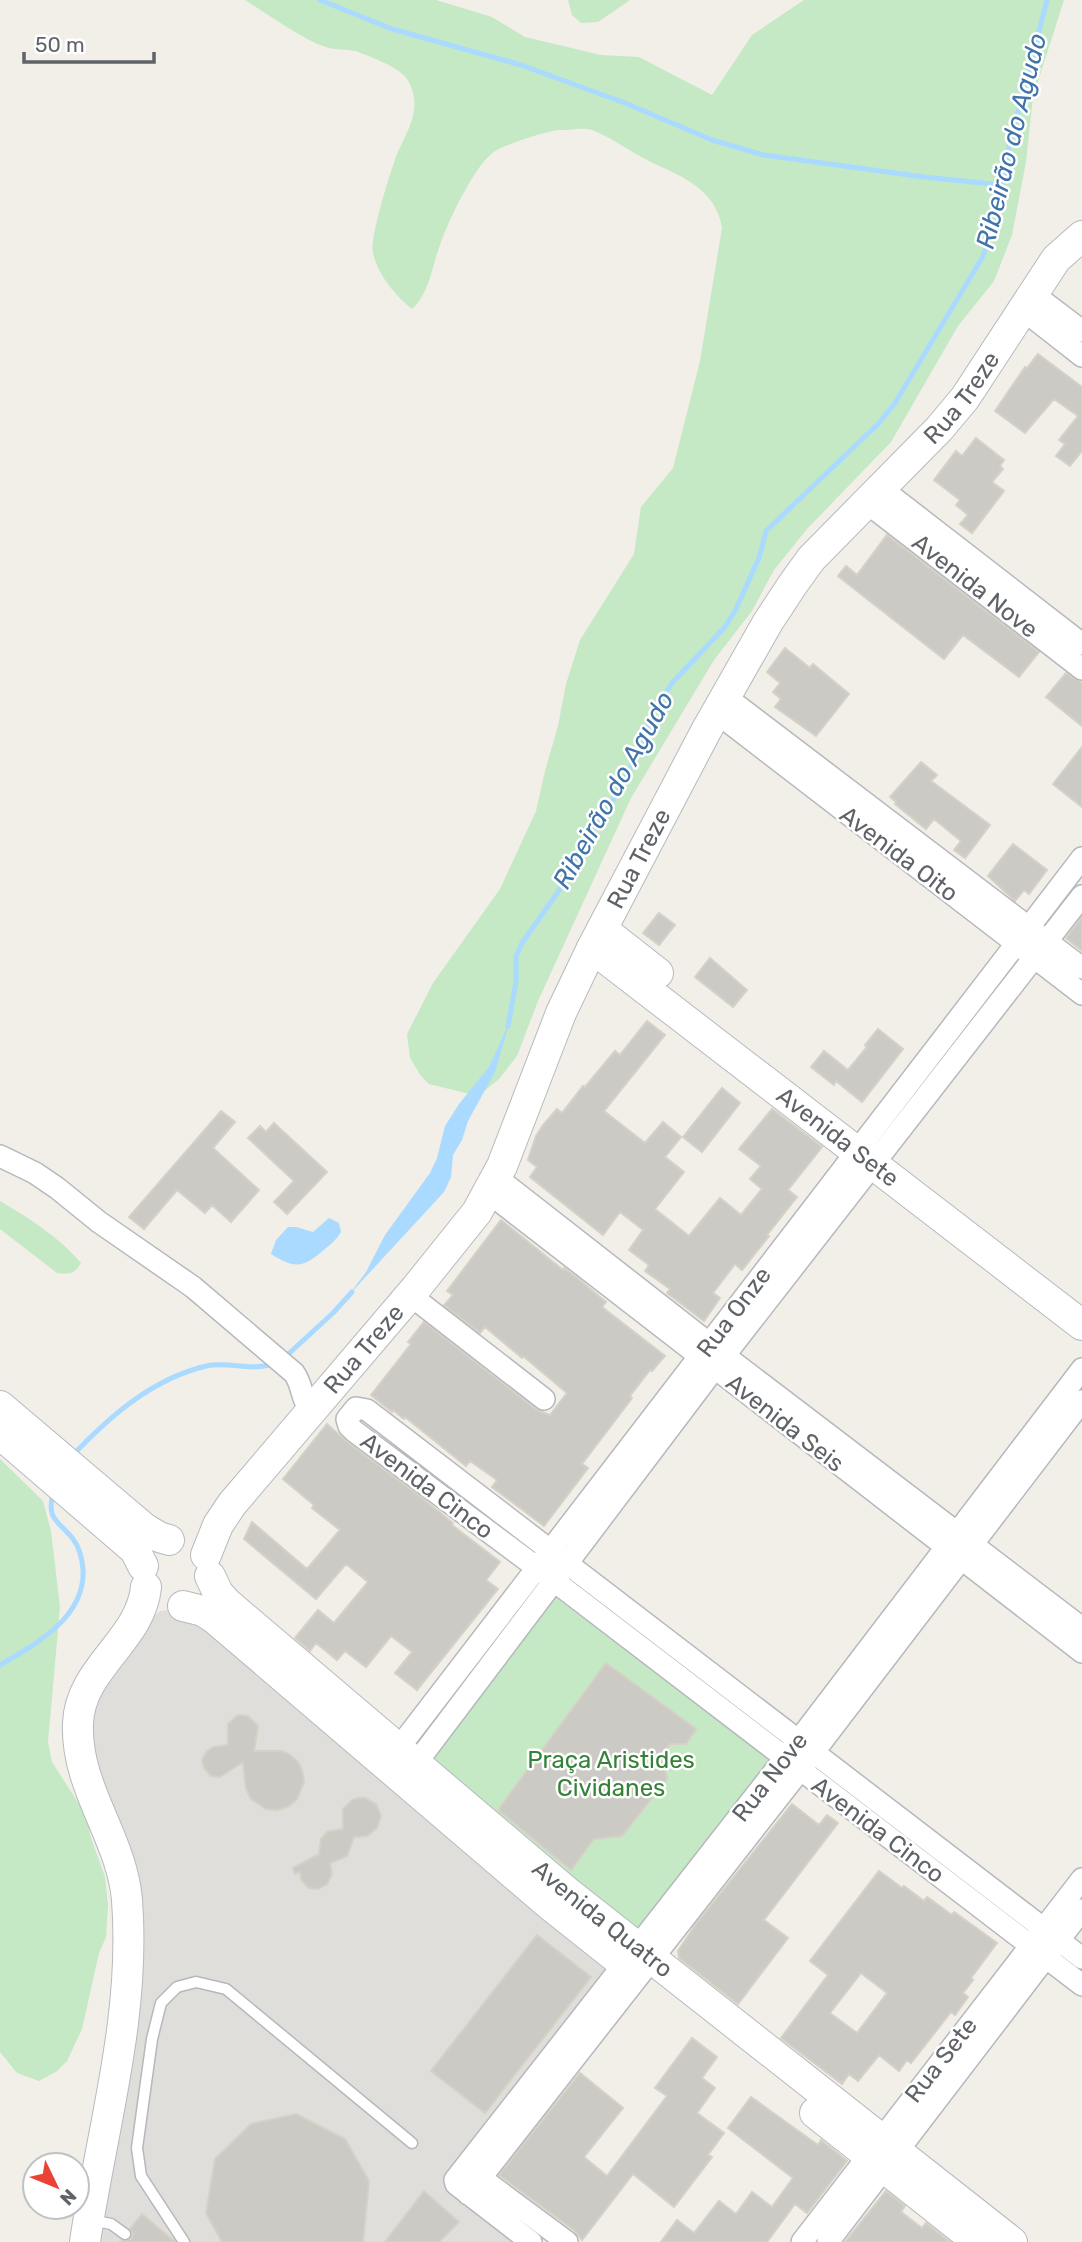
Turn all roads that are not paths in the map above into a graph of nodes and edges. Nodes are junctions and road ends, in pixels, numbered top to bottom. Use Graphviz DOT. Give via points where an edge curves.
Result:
graph roads {
  1 [pos="1082,236"];
  2 [pos="1027,301"];
  3 [pos="1082,331"];
  4 [pos="1082,356"];
  5 [pos="875,496"];
  6 [pos="1082,645"];
  7 [pos="1082,669"];
  8 [pos="721,705"];
  9 [pos="1082,858"];
  10 [pos="1082,895"];
  11 [pos="1022,935"];
  12 [pos="597,938"];
  13 [pos="1040,949"];
  14 [pos="1082,968"];
  15 [pos="1082,994"];
  16 [pos="869,1151"];
  17 [pos="0,1156"];
  18 [pos="493,1185"];
  19 [pos="410,1295"];
  20 [pos="1082,1301"];
  21 [pos="1082,1325"];
  22 [pos="712,1356"];
  23 [pos="1082,1368"];
  24 [pos="544,1399"];
  25 [pos="1082,1401"];
  26 [pos="0,1406"];
  27 [pos="311,1411"];
  28 [pos="0,1434"];
  29 [pos="1042,1437"];
  30 [pos="43,1457"];
  31 [pos="232,1504"];
  32 [pos="116,1519"];
  33 [pos="175,1539"];
  34 [pos="959,1546"];
  35 [pos="559,1556"];
  36 [pos="208,1565"];
  37 [pos="545,1574"];
  38 [pos="145,1577"];
  39 [pos="177,1607"];
  40 [pos="1054,1618"];
  41 [pos="1082,1628"];
  42 [pos="122,1639"];
  43 [pos="1082,1652"];
  44 [pos="306,1683"];
  45 [pos="806,1746"];
  46 [pos="401,1764"];
  47 [pos="792,1764"];
  48 [pos="956,1862"];
  49 [pos="942,1878"];
  50 [pos="1082,1879"];
  51 [pos="1082,1910"];
  52 [pos="1044,1943"];
  53 [pos="1082,1958"];
  54 [pos="638,1962"];
  55 [pos="1082,1985"];
  56 [pos="411,2143"];
  57 [pos="882,2154"];
  58 [pos="467,2180"];
  59 [pos="86,2231"];
  60 [pos="125,2234"];
  61 [pos="991,2238"];
  62 [pos="184,2242"];
  63 [pos="531,2242"];
  64 [pos="566,2242"];
  65 [pos="802,2242"];
  66 [pos="828,2242"];
  1 -- 2 [label="street, Rua Treze" via="1056,259"];
  2 -- 3 [label="street"];
  2 -- 4 [label="street"];
  2 -- 5 [label="street, Rua Treze" via="965,398"];
  5 -- 6 [label="street, Avenida Nove"];
  5 -- 7 [label="street, Avenida Nove"];
  5 -- 8 [label="street, Rua Treze" via="811,559 768,622"];
  8 -- 11 [label="street, Avenida Oito"];
  8 -- 12 [label="street, Rua Treze"];
  9 -- 11 [label="street, Rua Onze"];
  10 -- 13 [label="street, Rua Onze"];
  11 -- 13 [label="street, Avenida Oito"];
  11 -- 16 [label="street, Rua Onze"];
  12 -- 16 [label="street, Avenida Sete"];
  12 -- 18 [label="street, Rua Treze" via="561,1013"];
  13 -- 14 [label="street, Avenida Oito"];
  13 -- 15 [label="street, Avenida Oito"];
  13 -- 16 [label="street, Rua Onze"];
  16 -- 20 [label="street, Avenida Sete"];
  16 -- 21 [label="street, Avenida Sete"];
  16 -- 22 [label="street, Rua Onze"];
  17 -- 27 [label="street" via="57,1188 192,1287 294,1373"];
  18 -- 19 [label="street, Rua Treze" via="467,1226"];
  18 -- 22 [label="street, Avenida Seis"];
  19 -- 24 [label="street"];
  19 -- 27 [label="street, Rua Treze"];
  22 -- 34 [label="street, Avenida Seis"];
  22 -- 35 [label="street, Rua Onze"];
  23 -- 29 [label="street, Rua Nove"];
  25 -- 29 [label="street, Rua Nove"];
  26 -- 30 [label="street"];
  27 -- 31 [label="street, Rua Treze"];
  28 -- 30 [label="street"];
  29 -- 34 [label="street, Rua Nove"];
  30 -- 32 [label="street"];
  31 -- 33 [label="street, Rua Treze"];
  31 -- 36 [label="street, Rua Treze" via="218,1525"];
  32 -- 33 [label="street"];
  32 -- 38 [label="street"];
  33 -- 36 [label="street" via="190,1541"];
  33 -- 38 [label="street" via="151,1550"];
  34 -- 40 [label="street, Avenida Seis"];
  34 -- 45 [label="street, Rua Nove"];
  35 -- 37 [label="street, Rua Onze"];
  35 -- 37 [label="street, Avenida Cinco" via="367,1410 356,1408 346,1419 354,1431"];
  35 -- 45 [label="street, Avenida Cinco"];
  36 -- 39 [label="street" via="203,1594"];
  36 -- 44 [label="street, Avenida Quatro" via="218,1593"];
  37 -- 46 [label="street, Rua Onze"];
  37 -- 47 [label="street, Avenida Cinco"];
  38 -- 39 [label="street" via="153,1598"];
  38 -- 42 [label="street" via="138,1611"];
  39 -- 42 [label="street" via="161,1610"];
  39 -- 44 [label="street, Avenida Quatro" via="204,1611"];
  40 -- 41 [label="street, Avenida Seis"];
  40 -- 43 [label="street, Avenida Seis"];
  42 -- 59 [label="street" via="84,1692 77,1725 84,1773 123,1876 128,1951 123,2031"];
  44 -- 46 [label="street, Avenida Quatro"];
  45 -- 47 [label="street, Rua Nove"];
  45 -- 48 [label="street, Avenida Cinco"];
  46 -- 54 [label="street, Avenida Quatro" via="551,1906"];
  47 -- 49 [label="street, Avenida Cinco"];
  47 -- 54 [label="street, Rua Nove"];
  48 -- 49 [label="street"];
  48 -- 52 [label="street, Avenida Cinco"];
  49 -- 52 [label="street, Avenida Cinco"];
  50 -- 52 [label="street, Rua Sete"];
  51 -- 52 [label="street, Rua Sete"];
  52 -- 53 [label="street, Avenida Cinco"];
  52 -- 55 [label="street, Avenida Cinco"];
  52 -- 57 [label="street, Rua Sete"];
  54 -- 57 [label="street, Avenida Quatro"];
  54 -- 58 [label="street, Rua Nove"];
  56 -- 62 [label="lane" via="226,1989 196,1982 177,1987 161,2003 136,2148 141,2176"];
  57 -- 61 [label="street, Avenida Quatro"];
  57 -- 65 [label="street, Rua Sete"];
  57 -- 66 [label="street, Rua Sete"];
  58 -- 63 [label="street"];
  58 -- 64 [label="street"];
  59 -- 60 [label="lane" via="111,2224"];
}
